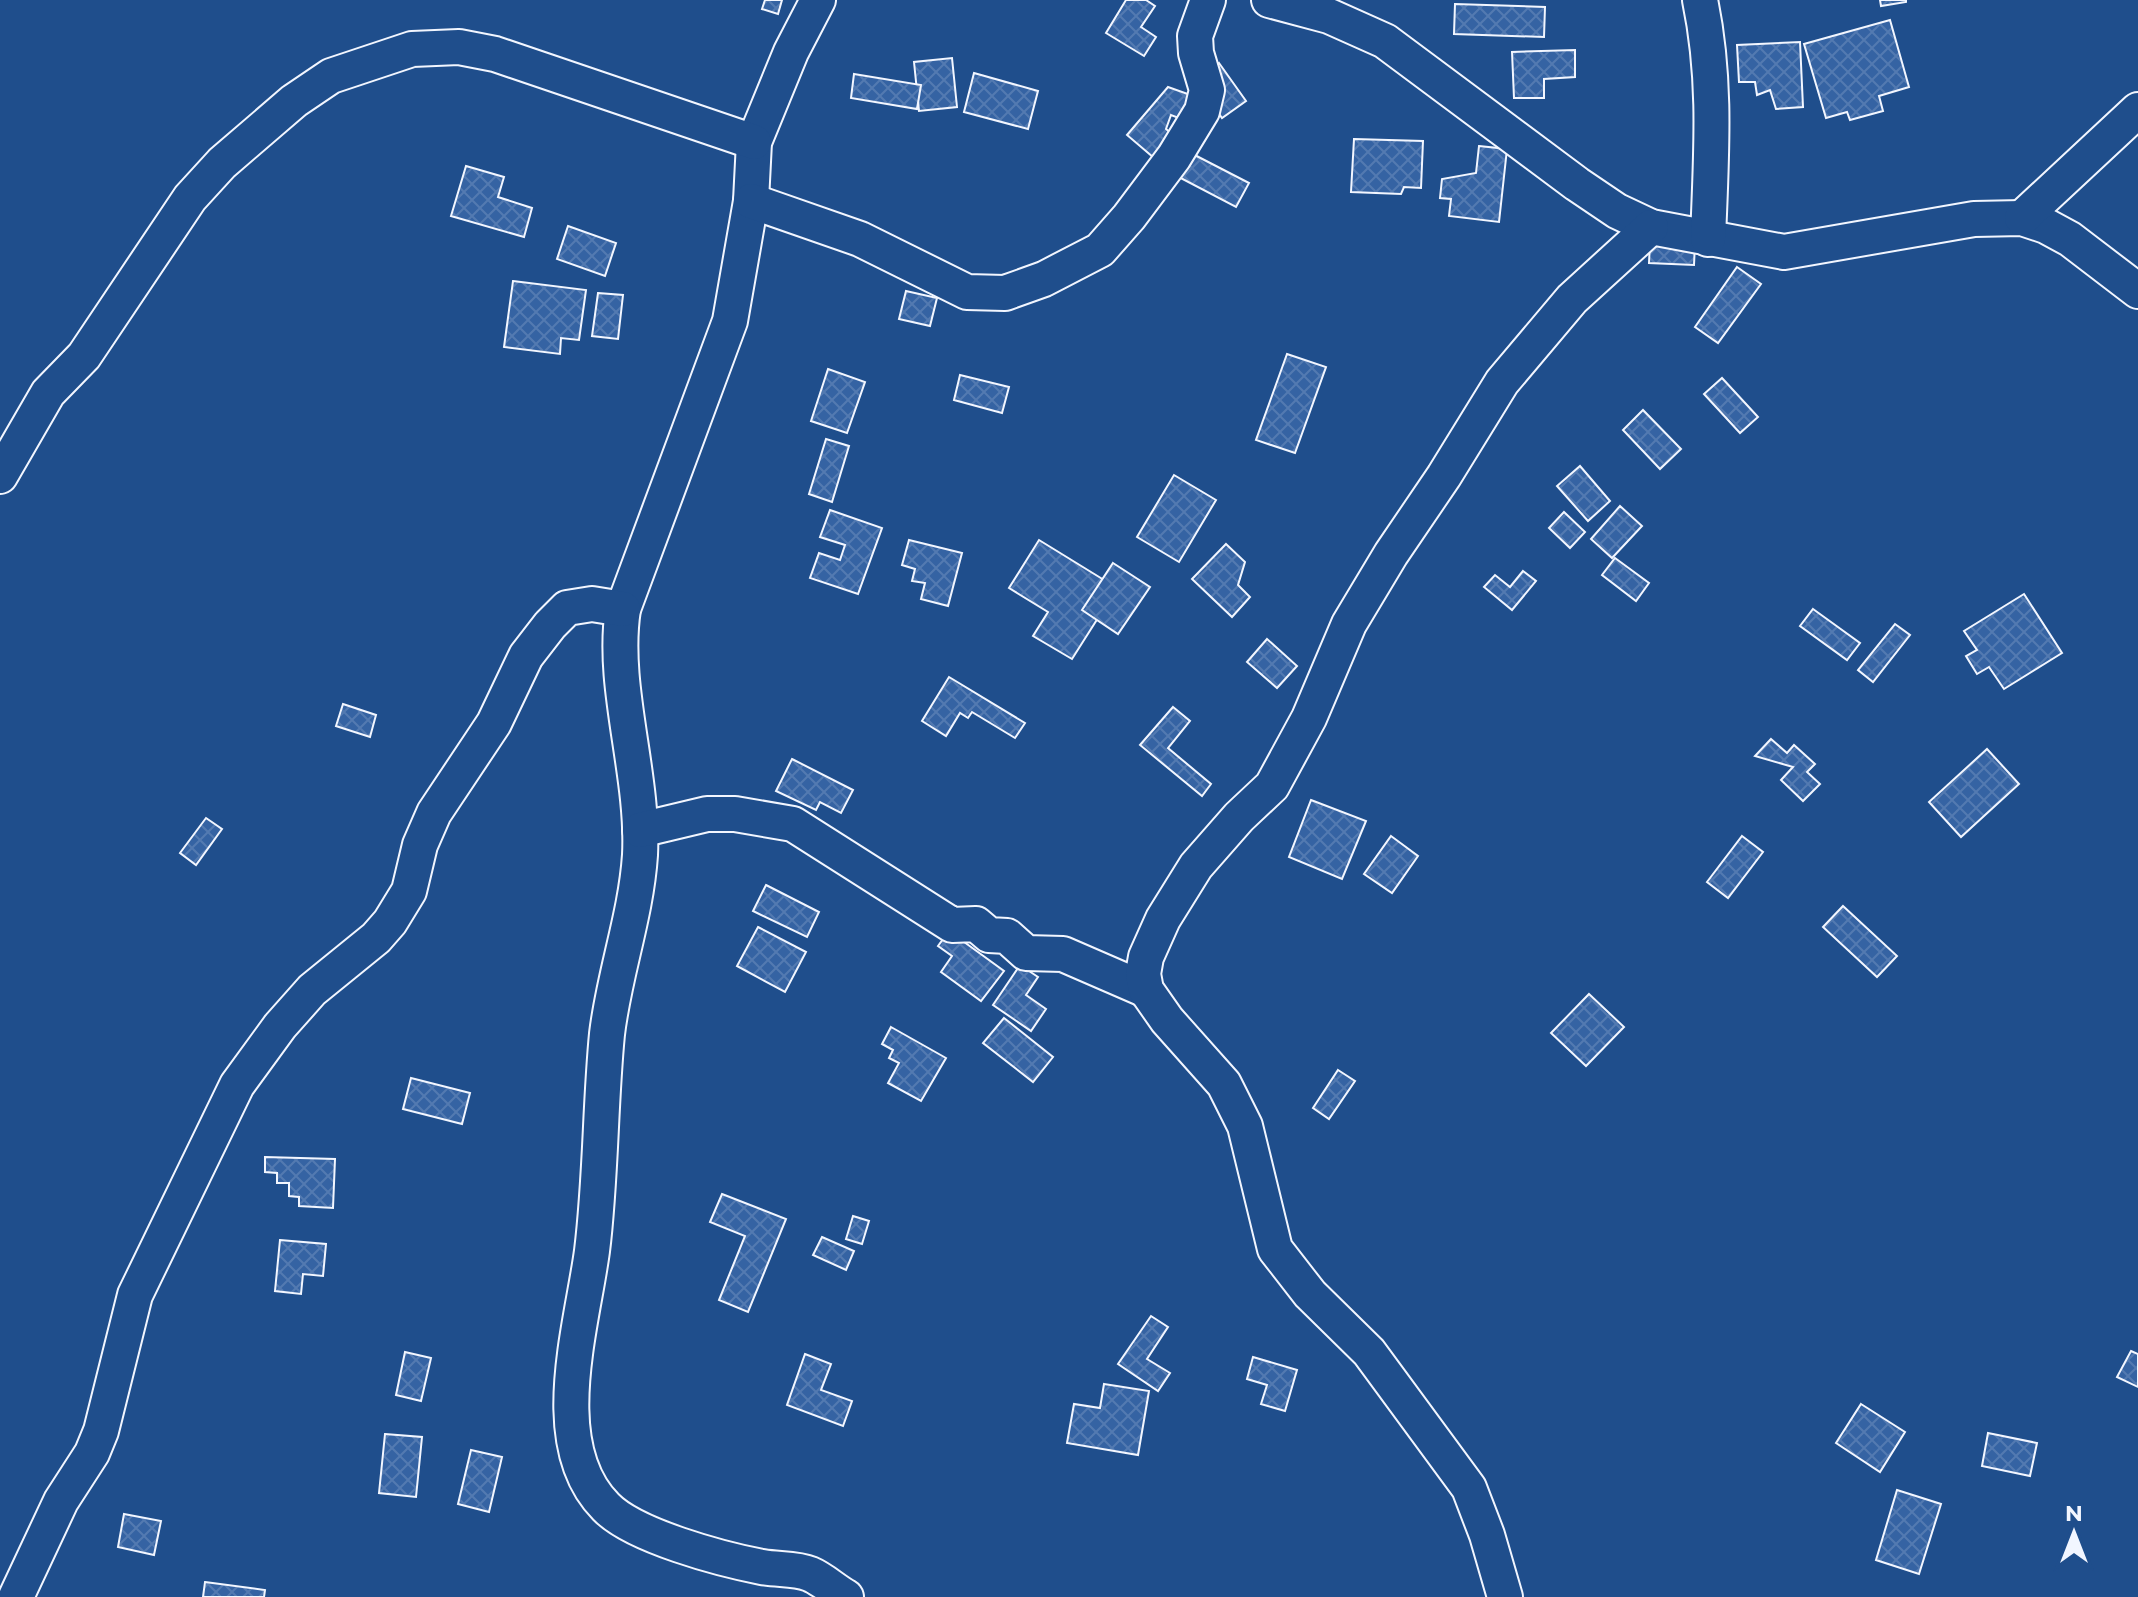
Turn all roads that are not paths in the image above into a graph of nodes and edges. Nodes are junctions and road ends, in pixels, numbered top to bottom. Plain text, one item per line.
1 (818, 0) edge
2 (1208, 0) edge
3 (1269, 0) edge
4 (1700, 0) edge
5 (2138, 110) edge
6 (754, 142) junction
7 (751, 201) junction
8 (2022, 218) junction
9 (1651, 227) junction
10 (1708, 239) junction
11 (2138, 291) edge
12 (0, 476) edge
13 (623, 609) junction
14 (640, 830) junction
15 (1146, 990) junction
16 (16, 1597) edge
17 (846, 1597) edge
18 (1505, 1597) edge

1 - 6 street
2 - 7 street
3 - 9 street
4 - 10 street
5 - 8 street
6 - 7 street
6 - 12 street
7 - 13 street
8 - 10 street
8 - 11 street
9 - 10 street
9 - 15 street
13 - 14 street
13 - 16 street
14 - 15 street
14 - 17 street
15 - 18 street

